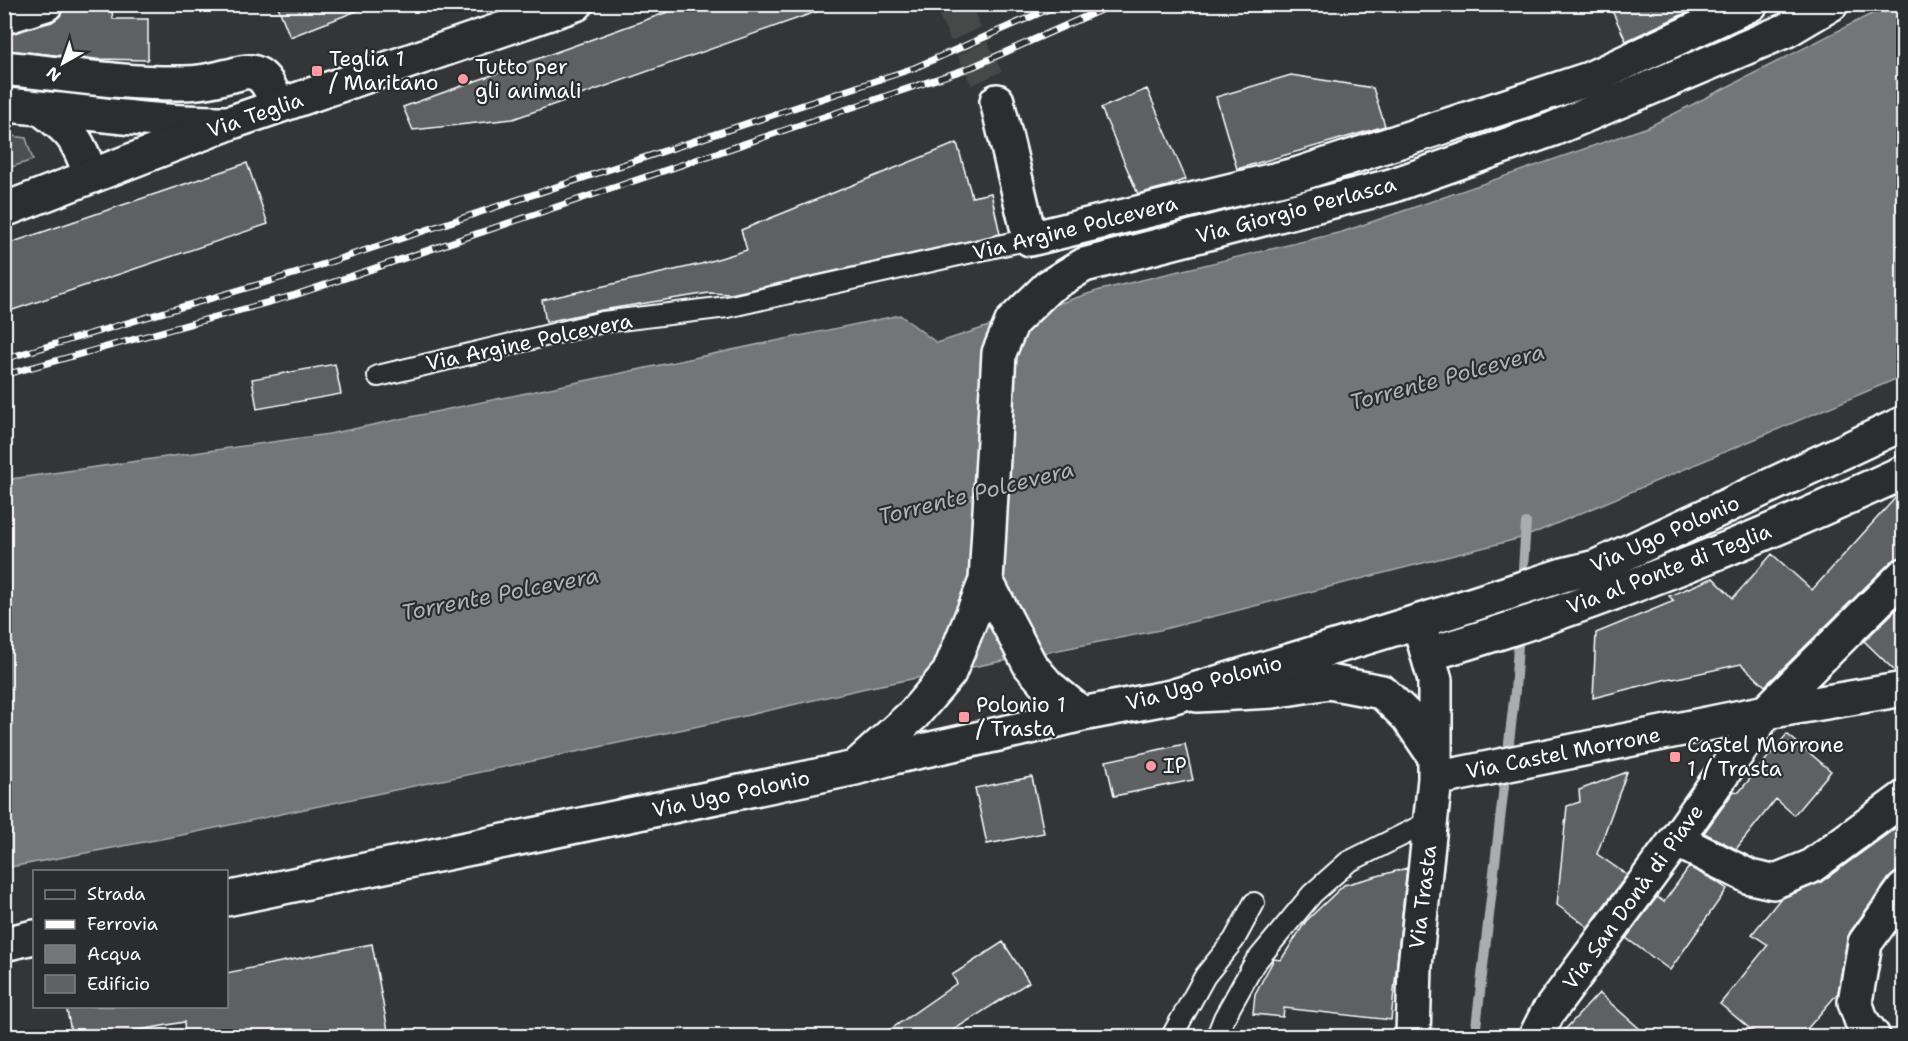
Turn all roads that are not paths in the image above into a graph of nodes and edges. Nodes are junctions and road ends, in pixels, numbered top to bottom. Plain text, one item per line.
1 (46, 4) edge
2 (576, 4) edge
3 (1751, 4) edge
4 (1831, 4) edge
5 (4, 17) edge
6 (4, 68) edge
7 (997, 101) tunnel mouth
8 (4, 105) edge
9 (278, 106) junction
10 (40, 108) junction
11 (229, 123) junction
12 (91, 176) junction
13 (4, 210) edge
14 (1030, 239) junction
15 (378, 376) dead end
16 (1904, 423) edge
17 (1904, 472) edge
18 (1904, 575) edge
19 (986, 581) junction
20 (1432, 617) junction
21 (1444, 649) junction
22 (1904, 689) edge
23 (1171, 697) junction
24 (1071, 705) junction
25 (1766, 712) junction
26 (855, 768) junction
27 (1442, 770) junction
28 (1904, 798) edge
29 (1431, 820) junction
30 (1676, 840) junction
31 (1904, 889) edge
32 (228, 899) edge
33 (1254, 903) dead end
34 (1865, 1023) edge
35 (1172, 1036) edge
36 (1217, 1036) edge
37 (1413, 1036) edge
38 (1536, 1036) edge

1 - 5 street
2 - 9 street, Via Teglia
3 - 14 street, Via Argine Polcevera
4 - 19 street, Via Giorgio Perlasca
6 - 9 street
7 - 14 street
8 - 10 street
9 - 11 street, Via Teglia
10 - 11 street
10 - 12 street
11 - 12 street, Via Teglia
12 - 13 street, Via Teglia
14 - 15 lane, Via Argine Polcevera
16 - 20 street, Via Ugo Polonio
17 - 21 street, Via al Ponte di Teglia
18 - 25 street, Via San Donà di Piave
19 - 24 street
19 - 26 street, Via Giorgio Perlasca
20 - 21 street, Via Trasta
20 - 23 street, Via Ugo Polonio
21 - 27 street, Via Trasta
22 - 25 street, Via Castel Morrone
23 - 24 street, Via Ugo Polonio
23 - 27 street
24 - 26 street, Via Ugo Polonio
25 - 27 street, Via Castel Morrone
25 - 30 street, Via San Donà di Piave
26 - 32 street, Via Ugo Polonio
27 - 29 street, Via Trasta
28 - 30 street
29 - 36 lane
29 - 37 street, Via Trasta
30 - 38 street, Via San Donà di Piave
31 - 34 street
33 - 35 lane

